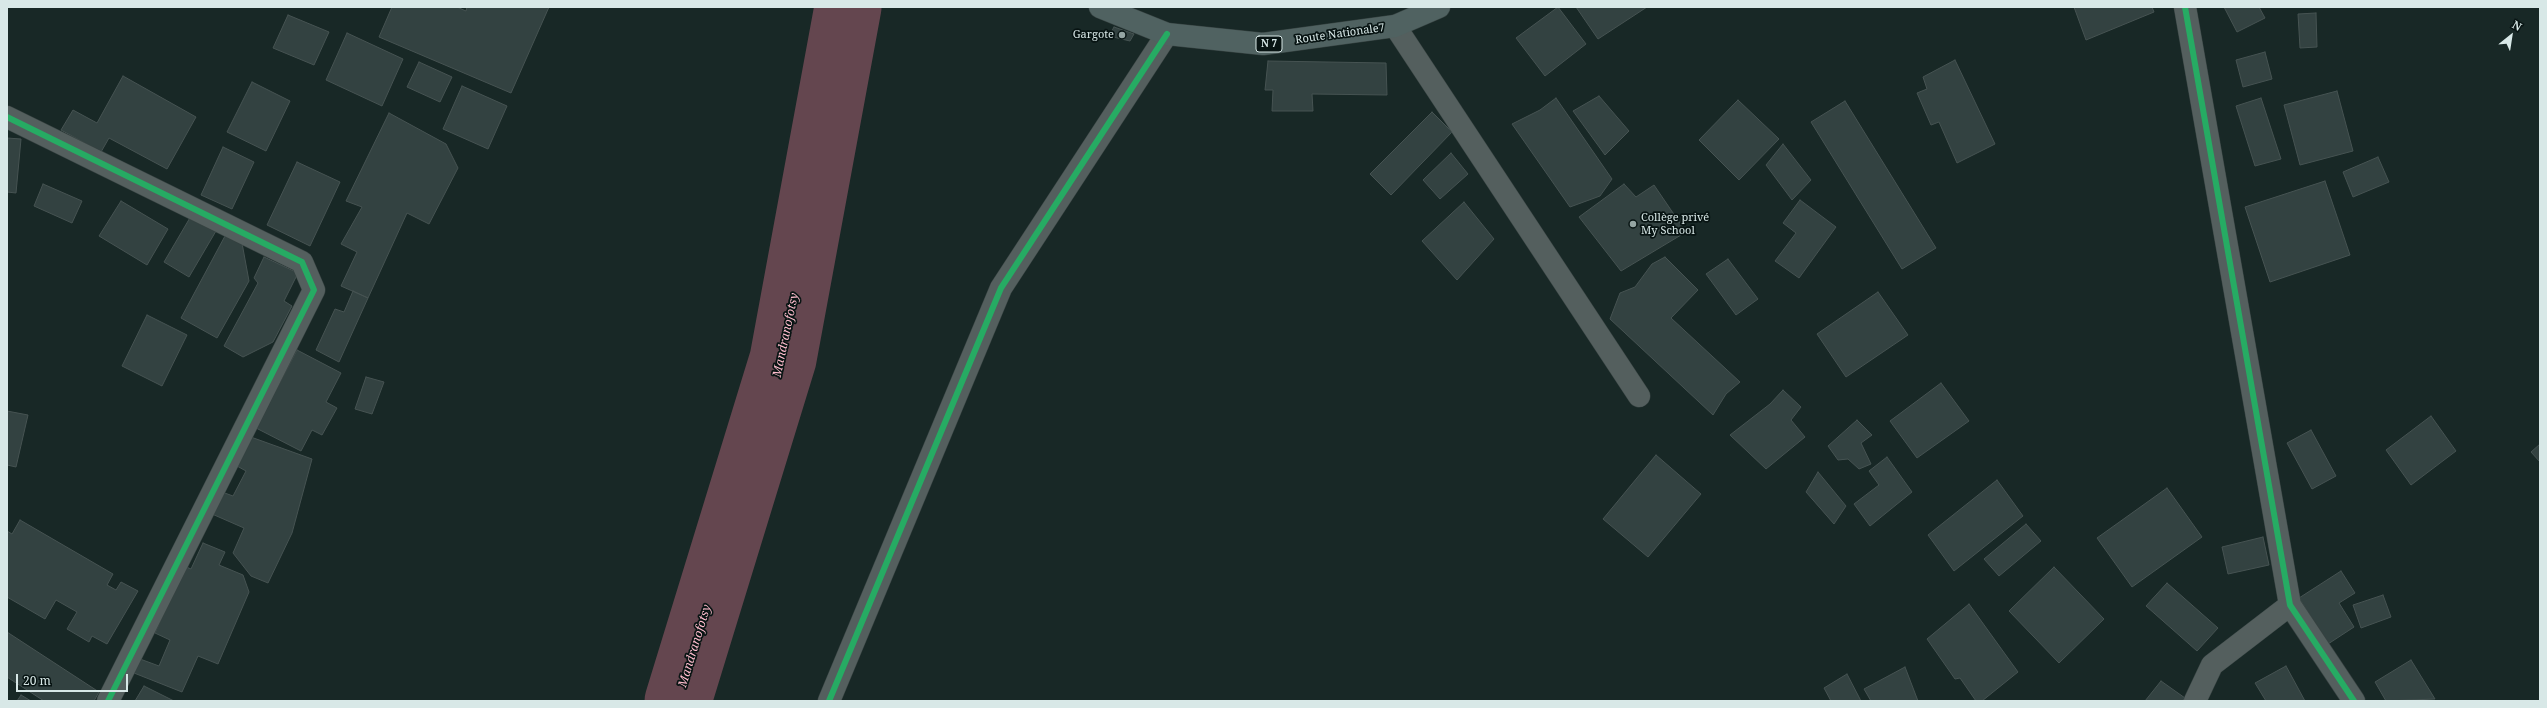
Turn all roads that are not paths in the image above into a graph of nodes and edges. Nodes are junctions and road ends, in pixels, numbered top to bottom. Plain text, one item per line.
1 (1100, 7) edge
2 (1439, 7) edge
3 (2185, 7) edge
4 (1395, 26) junction
5 (1167, 34) junction
6 (7, 117) edge
7 (1639, 396) dead end
8 (2290, 605) junction
9 (108, 701) edge
10 (829, 701) edge
11 (2195, 701) edge
12 (2354, 701) edge

1 - 5 main road, Route Nationale7 / N 7
2 - 4 main road, Route Nationale7 / N 7
3 - 8 street
4 - 5 main road, Route Nationale7 / N 7
4 - 7 street
5 - 10 street
6 - 9 street
8 - 11 street
8 - 12 street

